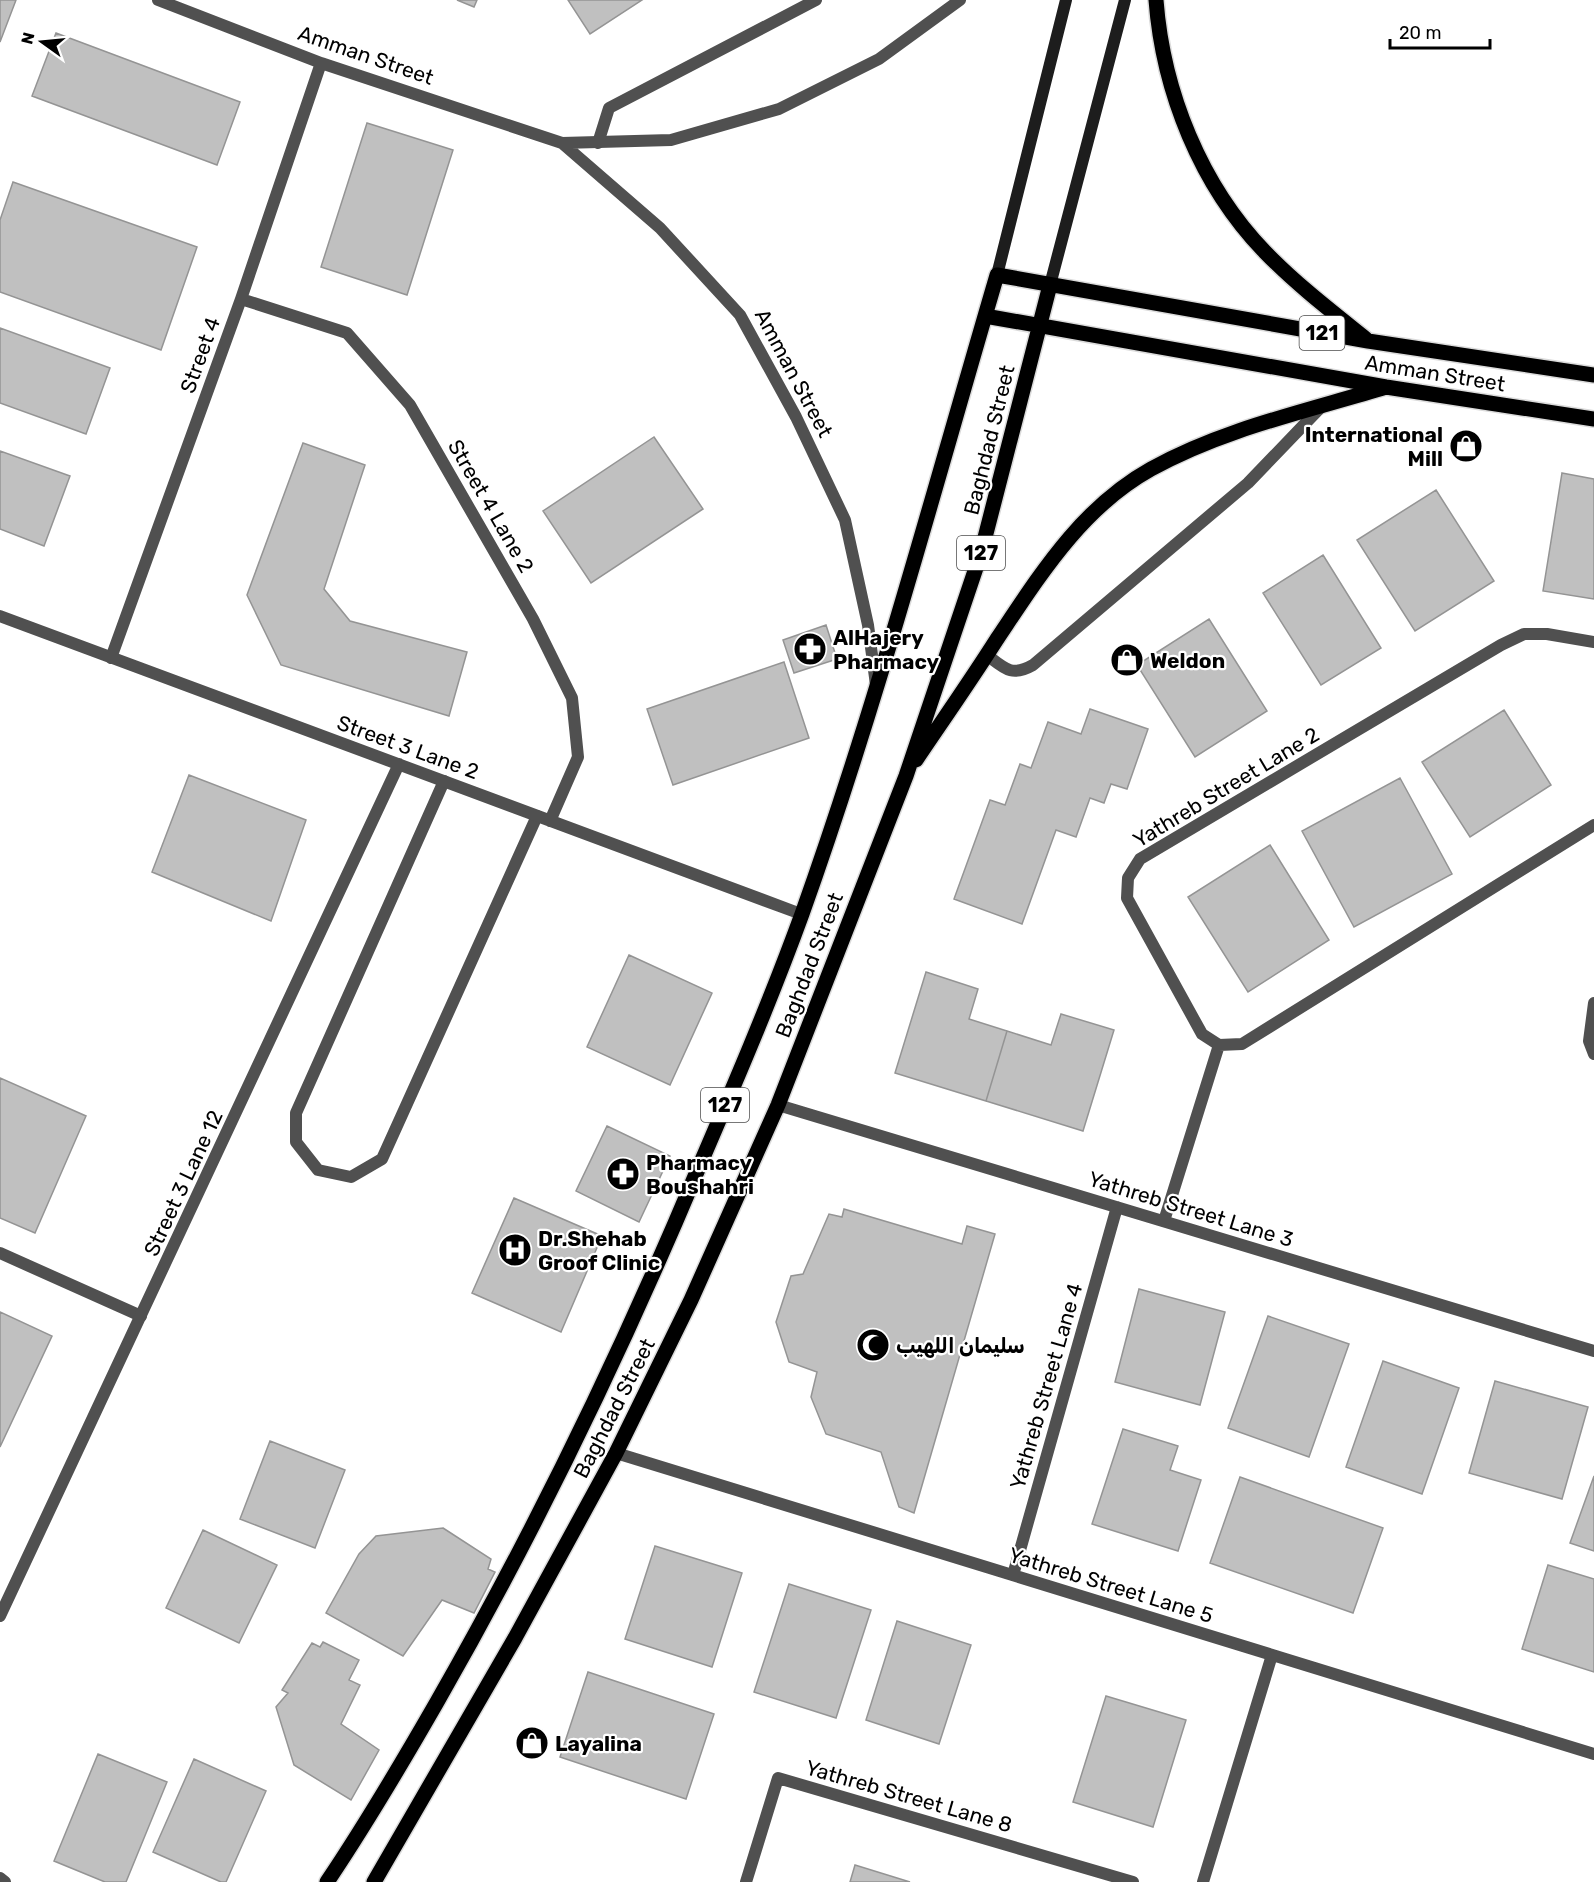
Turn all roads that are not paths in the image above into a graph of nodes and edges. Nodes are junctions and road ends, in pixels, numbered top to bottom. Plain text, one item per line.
1 (158, 0) edge
2 (816, 0) edge
3 (960, 0) edge
4 (1066, 0) edge
5 (1125, 0) edge
6 (1156, 0) edge
7 (321, 63) junction
8 (562, 143) junction
9 (598, 143) junction
10 (997, 275) junction
11 (1050, 285) junction
12 (241, 299) junction
13 (985, 316) junction
14 (1040, 326) junction
15 (1368, 341) junction
16 (1594, 375) edge
17 (1386, 387) junction
18 (1321, 407) junction
19 (1594, 420) edge
20 (0, 616) edge
21 (1594, 642) edge
22 (987, 655) junction
23 (111, 658) junction
24 (877, 688) junction
25 (399, 764) junction
26 (906, 776) junction
27 (444, 781) junction
28 (537, 816) junction
29 (550, 820) junction
30 (1594, 825) edge
31 (801, 914) junction
32 (1594, 1003) edge
33 (1219, 1045) junction
34 (1594, 1054) edge
35 (777, 1105) junction
36 (1117, 1207) junction
37 (1164, 1221) junction
38 (0, 1253) edge
39 (141, 1316) junction
40 (1594, 1351) edge
41 (616, 1453) junction
42 (1013, 1575) junction
43 (0, 1616) edge
44 (1272, 1655) junction
45 (1594, 1754) edge
46 (0, 1878) edge
47 (5, 1882) edge
48 (327, 1882) edge
49 (374, 1882) edge
50 (746, 1882) edge
51 (1133, 1882) edge
52 (1203, 1882) edge

1 - 7 street, Amman Street
2 - 9 street
3 - 9 street, Amman Street
4 - 10 main road, Baghdad Street / 127
5 - 11 main road, Baghdad Street / 127
6 - 15 main road
7 - 8 street, Amman Street
7 - 12 street, Street 4
8 - 9 street, Amman Street
8 - 24 street, Amman Street
10 - 11 main road, Amman Street / 121
10 - 13 main road, Baghdad Street / 127
11 - 14 main road, Baghdad Street / 127
11 - 15 main road, Amman Street / 121
12 - 23 street, Street 4
12 - 29 street, Street 4 Lane 2
13 - 14 main road, Amman Street / 121
13 - 24 main road, Baghdad Street / 127
14 - 17 main road, Amman Street / 121
14 - 26 main road, Baghdad Street / 127
15 - 16 main road, Amman Street / 121
17 - 18 main road
17 - 19 main road, Amman Street / 121
18 - 22 main road
18 - 22 street
20 - 23 street, Street 3 Lane 2
21 - 33 street, Yathreb Street Lane 2
22 - 26 main road
23 - 25 street, Street 3 Lane 2
24 - 31 main road, Baghdad Street / 127
25 - 27 street, Street 3 Lane 2
25 - 39 street, Street 3 Lane 12
26 - 35 main road, Baghdad Street / 127
27 - 28 street, Street 3 Lane 2
27 - 28 street
28 - 29 street, Street 3 Lane 2
29 - 31 street, Street 3 Lane 2
30 - 33 street
31 - 48 main road, Baghdad Street / 127
32 - 34 street
33 - 37 street
35 - 36 street, Yathreb Street Lane 3
35 - 41 main road, Baghdad Street / 127
36 - 37 street, Yathreb Street Lane 3
36 - 42 street, Yathreb Street Lane 4
37 - 40 street, Yathreb Street Lane 3
38 - 39 street
39 - 43 street, Street 3 Lane 12
41 - 42 street, Yathreb Street Lane 5
41 - 49 main road, Baghdad Street / 127
42 - 44 street, Yathreb Street Lane 5
44 - 45 street, Yathreb Street Lane 5
44 - 52 street
46 - 47 street
50 - 51 street, Yathreb Street Lane 8

